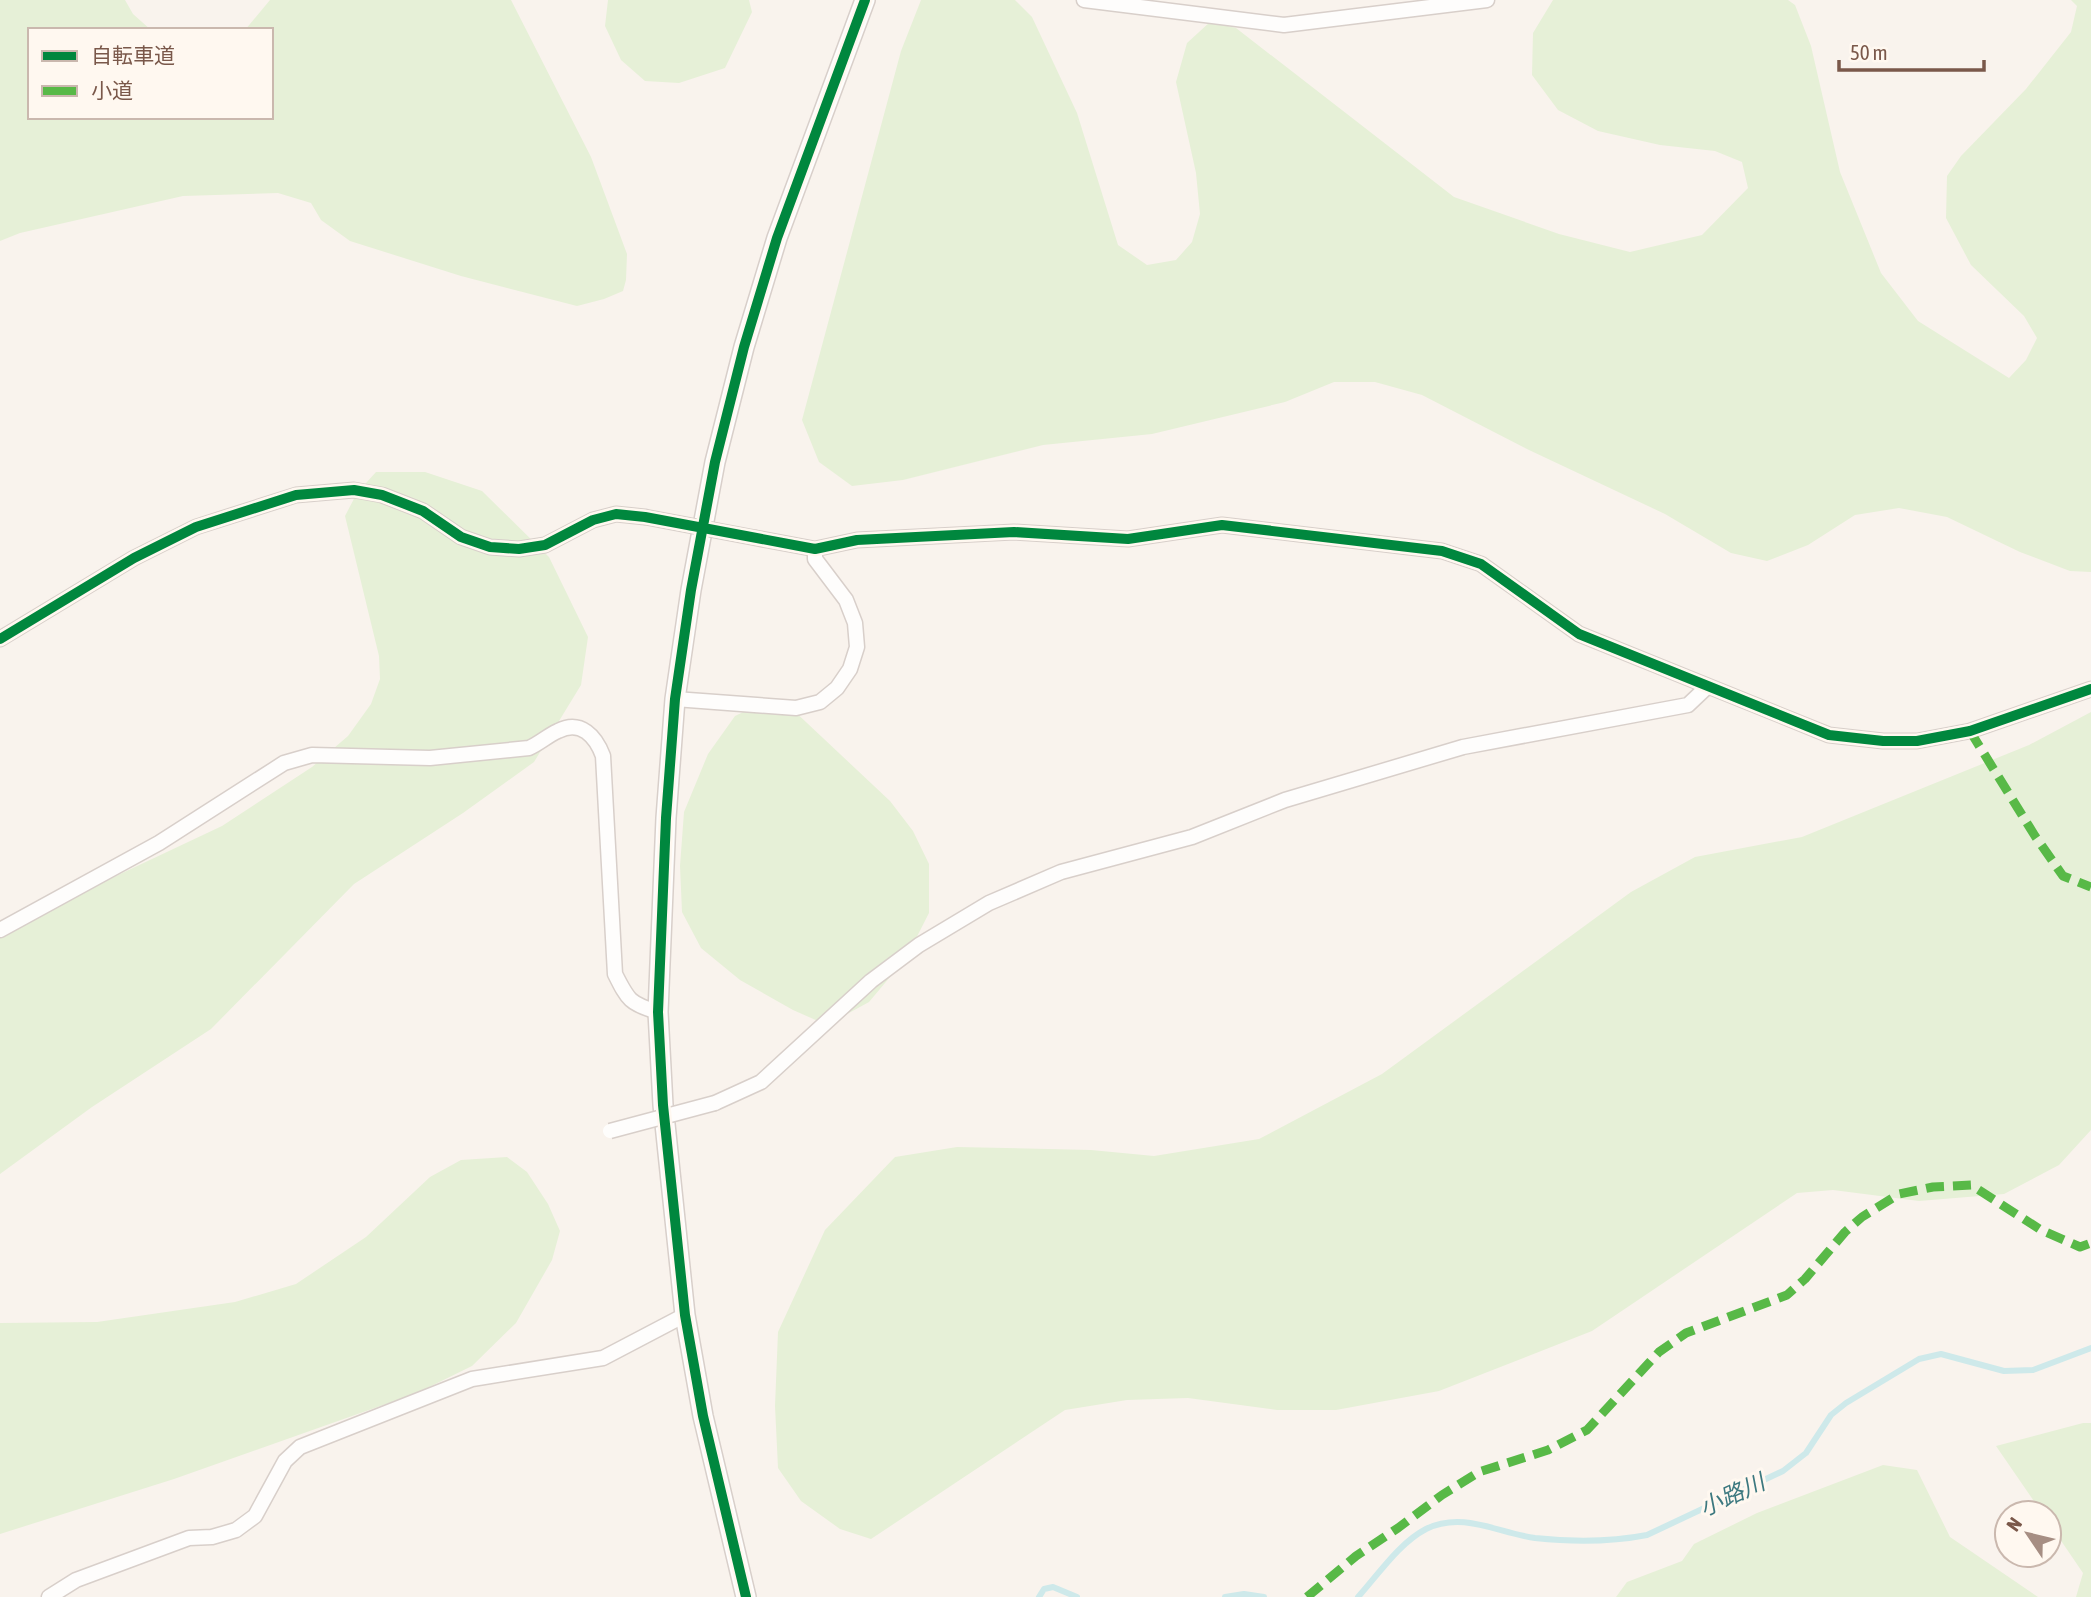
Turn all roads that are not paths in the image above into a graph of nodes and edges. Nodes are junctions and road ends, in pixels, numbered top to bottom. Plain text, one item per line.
1 (865, 0) edge
2 (1084, 0) edge
3 (1487, 0) edge
4 (815, 549) junction
5 (0, 639) edge
6 (1707, 687) junction
7 (2091, 689) edge
8 (675, 699) junction
9 (0, 930) edge
10 (658, 1012) junction
11 (610, 1131) dead end
12 (685, 1315) junction
13 (49, 1597) edge
14 (746, 1597) edge

1 - 8 street
2 - 3 street
4 - 5 street, bridge
4 - 6 street
4 - 8 street
6 - 7 street
6 - 11 street, bridge
8 - 10 street
9 - 10 street
10 - 12 street
12 - 13 street
12 - 14 street

